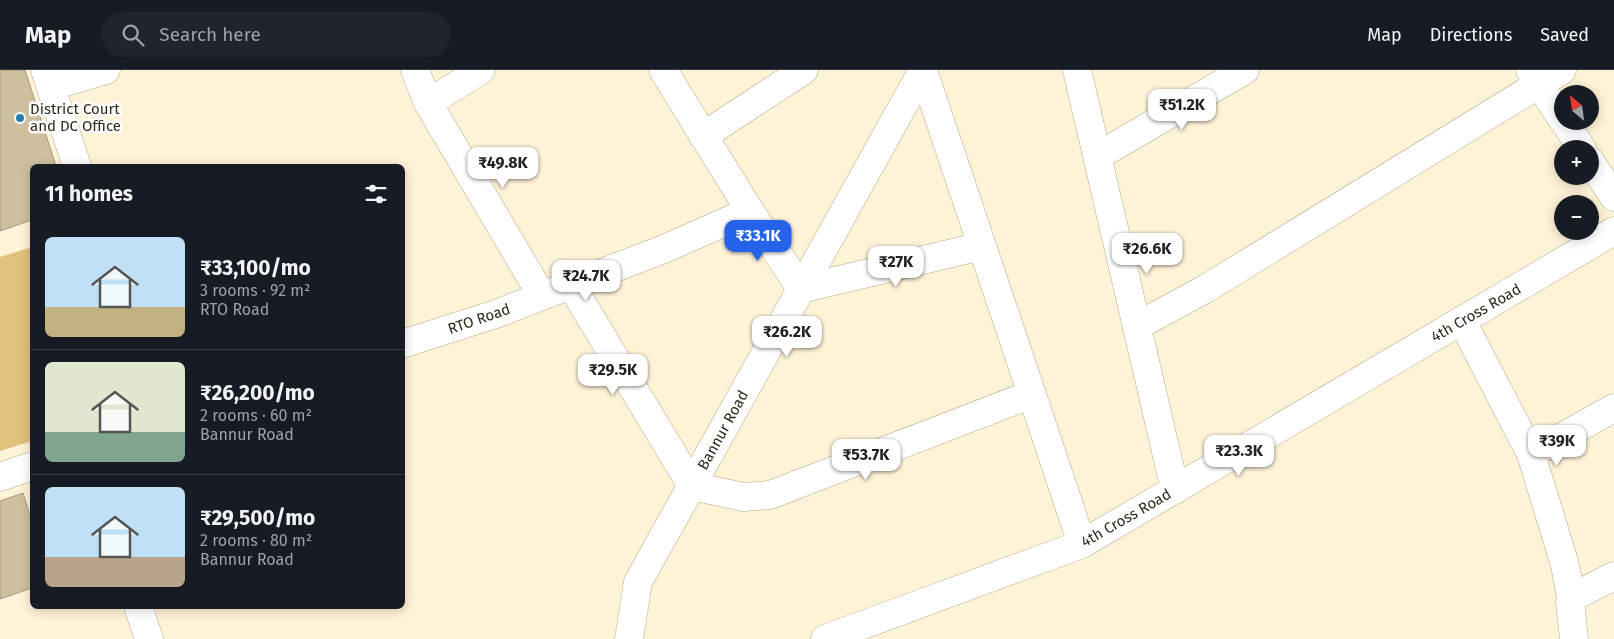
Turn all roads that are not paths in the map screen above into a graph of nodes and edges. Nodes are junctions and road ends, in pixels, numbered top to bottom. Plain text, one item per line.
1 (106, 70) edge
2 (415, 70) edge
3 (481, 70) edge
4 (663, 70) edge
5 (804, 70) edge
6 (923, 70) edge
7 (1077, 70) edge
8 (1245, 70) edge
9 (1562, 70) edge
10 (1535, 77) edge
11 (48, 78) edge
12 (428, 103) junction
13 (1554, 106) edge
14 (703, 136) junction
15 (1098, 156) junction
16 (76, 164) edge
17 (1599, 174) edge
18 (1614, 197) edge
19 (750, 211) junction
20 (1614, 232) edge
21 (982, 246) junction
22 (571, 285) junction
23 (801, 289) junction
24 (542, 296) junction
25 (1462, 321) junction
26 (1138, 326) junction
27 (405, 343) edge
28 (1032, 394) junction
29 (1614, 408) edge
30 (1531, 454) junction
31 (30, 467) edge
32 (0, 477) edge
33 (692, 486) junction
34 (1175, 490) junction
35 (1082, 544) junction
36 (1614, 576) edge
37 (1571, 598) junction
38 (139, 609) edge
39 (149, 639) edge
40 (629, 639) edge
41 (825, 639) edge
42 (1574, 639) edge

1 - 11 street
2 - 12 street
3 - 12 street
4 - 14 street
5 - 14 street
6 - 21 street
6 - 23 street, Bannur Road
7 - 15 street
8 - 15 street
9 - 10 street
10 - 13 street
10 - 26 street
11 - 16 street
12 - 24 street
14 - 19 street
15 - 26 street
17 - 18 street
19 - 22 street, RTO Road
19 - 23 street
20 - 25 street, 4th Cross Road
21 - 23 street
21 - 28 street
22 - 24 street, RTO Road
22 - 33 street
23 - 33 street, Bannur Road
24 - 27 street, RTO Road
25 - 30 street
25 - 34 street, 4th Cross Road
26 - 34 street
28 - 33 street
28 - 35 street
29 - 30 street
30 - 37 street
31 - 32 street
33 - 40 street, Bannur Road
34 - 35 street, 4th Cross Road
35 - 41 street, 4th Cross Road
36 - 37 street
37 - 42 street
38 - 39 street

